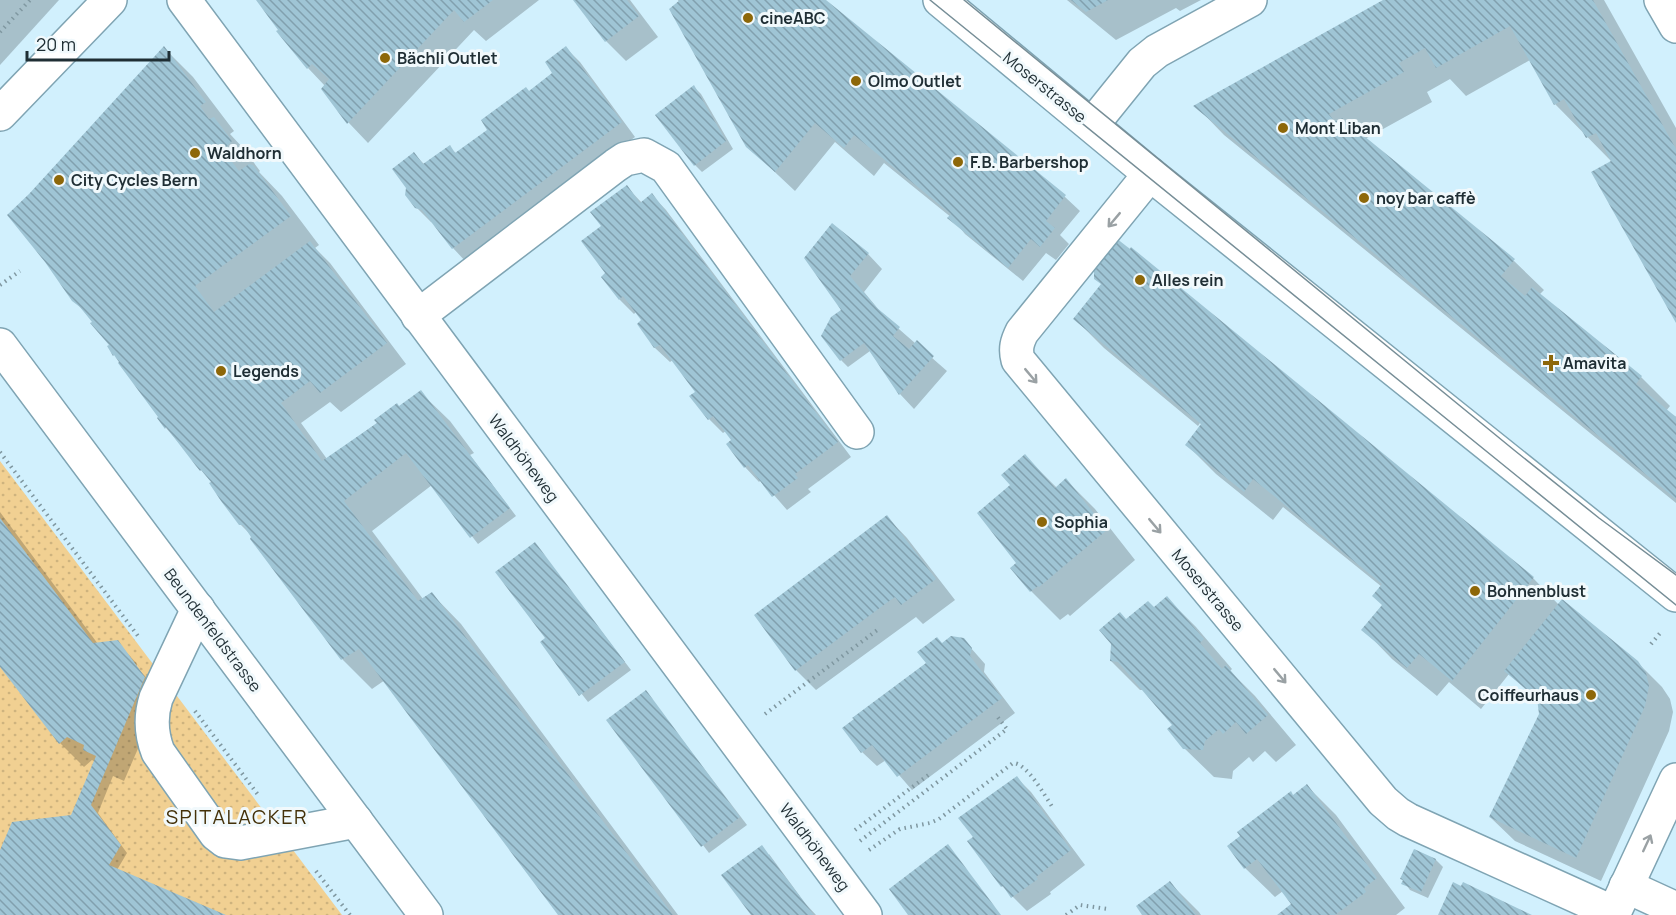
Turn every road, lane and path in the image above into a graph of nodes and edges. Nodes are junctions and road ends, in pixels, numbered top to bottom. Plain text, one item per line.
1 (30, 0) edge
2 (110, 0) edge
3 (184, 0) edge
4 (940, 0) edge
5 (1250, 0) edge
6 (1661, 0) edge
7 (1676, 26) edge
8 (0, 32) edge
9 (0, 114) edge
10 (1092, 125) junction
11 (1150, 174) junction
12 (20, 271) dead end
13 (0, 285) edge
14 (418, 316) junction
15 (0, 345) edge
16 (857, 432) dead end
17 (1676, 595) edge
18 (198, 609) junction
19 (880, 628) dead end
20 (996, 715) dead end
21 (763, 716) dead end
22 (931, 773) dead end
23 (1676, 780) edge
24 (1053, 808) dead end
25 (356, 820) junction
26 (853, 832) dead end
27 (859, 842) dead end
28 (866, 853) dead end
29 (1618, 905) edge
30 (1108, 909) dead end
31 (1676, 909) edge
32 (426, 915) edge
33 (866, 915) edge
34 (1066, 915) edge

1 - 8 path
2 - 9 street
3 - 14 street, Waldhöheweg
4 - 10 street, Moserstrasse
5 - 10 street
6 - 7 street
10 - 11 street, Moserstrasse
11 - 17 street, Moserstrasse
11 -> 29 street, Moserstrasse
12 - 13 path
14 - 16 street
14 - 33 street, Waldhöheweg
15 - 18 street, Beundenfeldstrasse
18 - 25 street, Beundenfeldstrasse
18 - 25 street
19 - 21 path
20 - 27 path
22 - 26 path
29 -> 23 street
24 - 28 path
25 - 32 street, Beundenfeldstrasse
29 - 31 street, Moserstrasse
30 - 34 path

